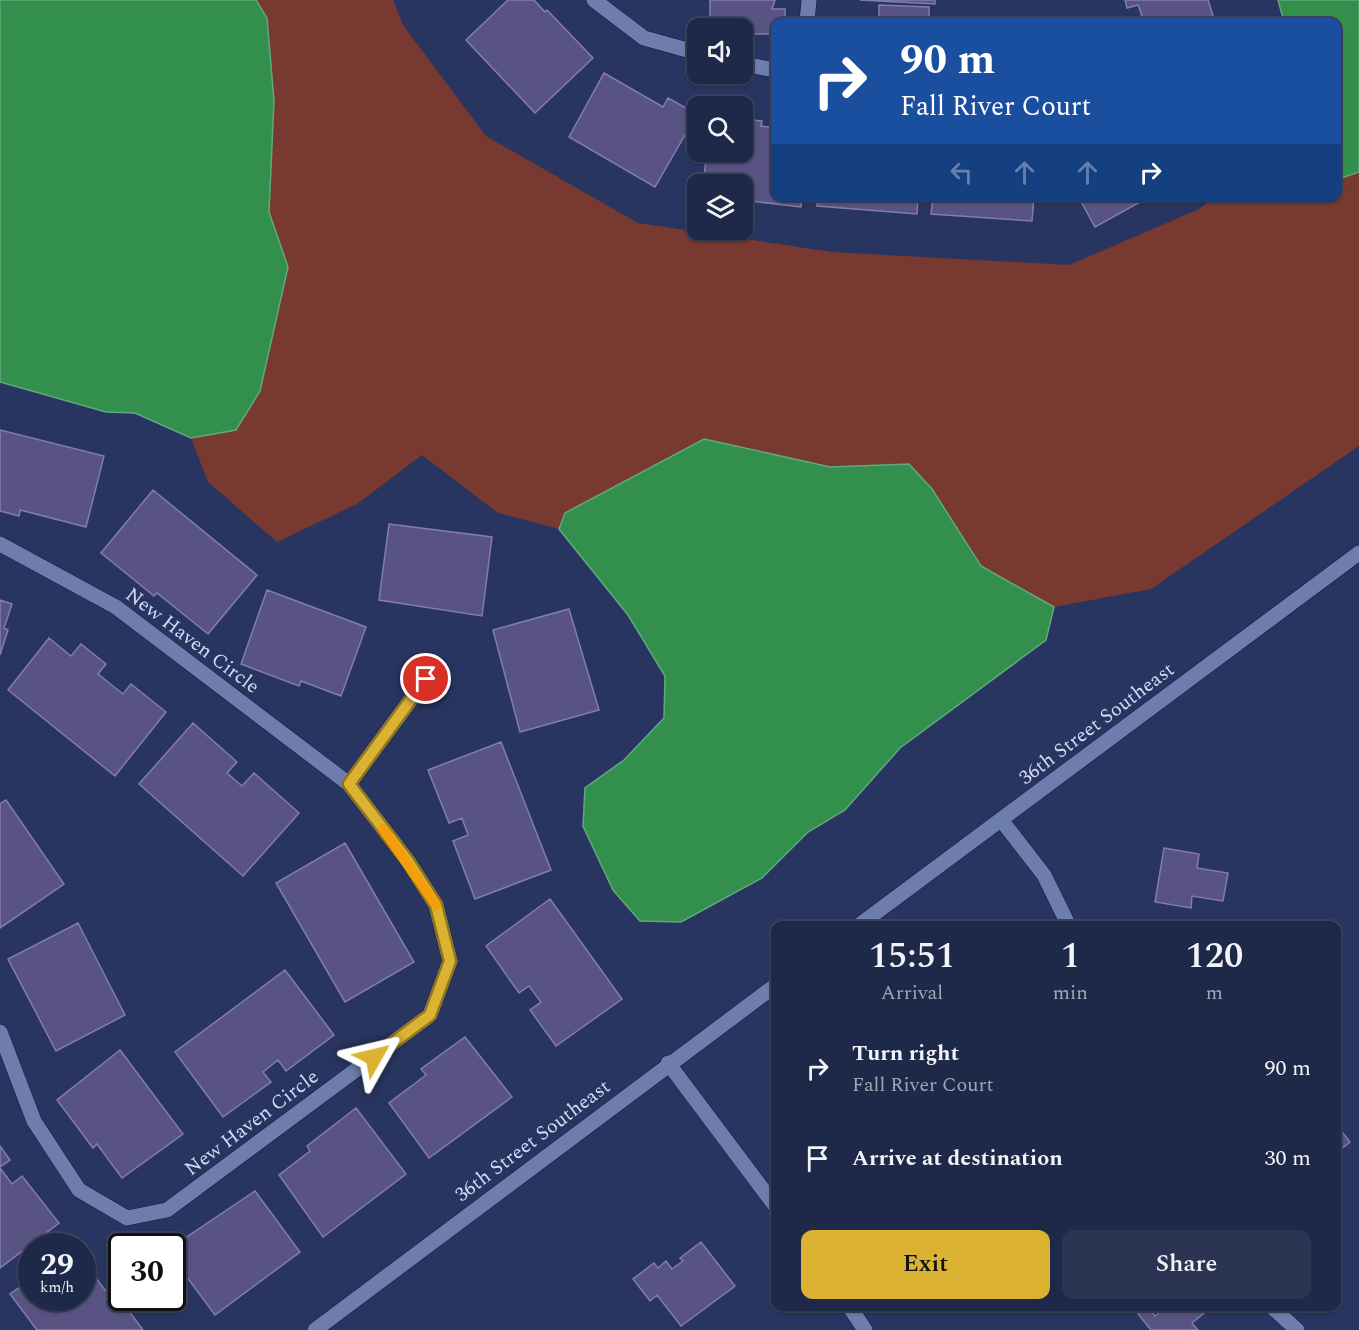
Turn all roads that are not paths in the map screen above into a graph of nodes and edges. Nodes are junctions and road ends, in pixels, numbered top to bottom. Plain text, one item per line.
1 (594, 0) edge
2 (809, 0) edge
3 (807, 18) edge
4 (687, 50) edge
5 (753, 66) edge
6 (771, 69) edge
7 (0, 544) edge
8 (1359, 553) edge
9 (426, 679) dead end
10 (349, 784) junction
11 (1002, 821) junction
12 (865, 921) edge
13 (1067, 921) edge
14 (771, 989) edge
15 (0, 1032) edge
16 (668, 1063) junction
17 (771, 1200) edge
18 (852, 1311) edge
19 (1276, 1311) edge
20 (315, 1330) edge
21 (865, 1330) edge
22 (1297, 1330) edge

1 - 4 street
2 - 3 street
5 - 6 street
7 - 10 street, New Haven Circle
8 - 11 street, 36th Street Southeast
9 - 10 street
10 - 15 street, New Haven Circle
11 - 12 street, 36th Street Southeast
11 - 13 street
14 - 16 street, 36th Street Southeast
16 - 17 street
16 - 20 street, 36th Street Southeast
18 - 21 street
19 - 22 street

